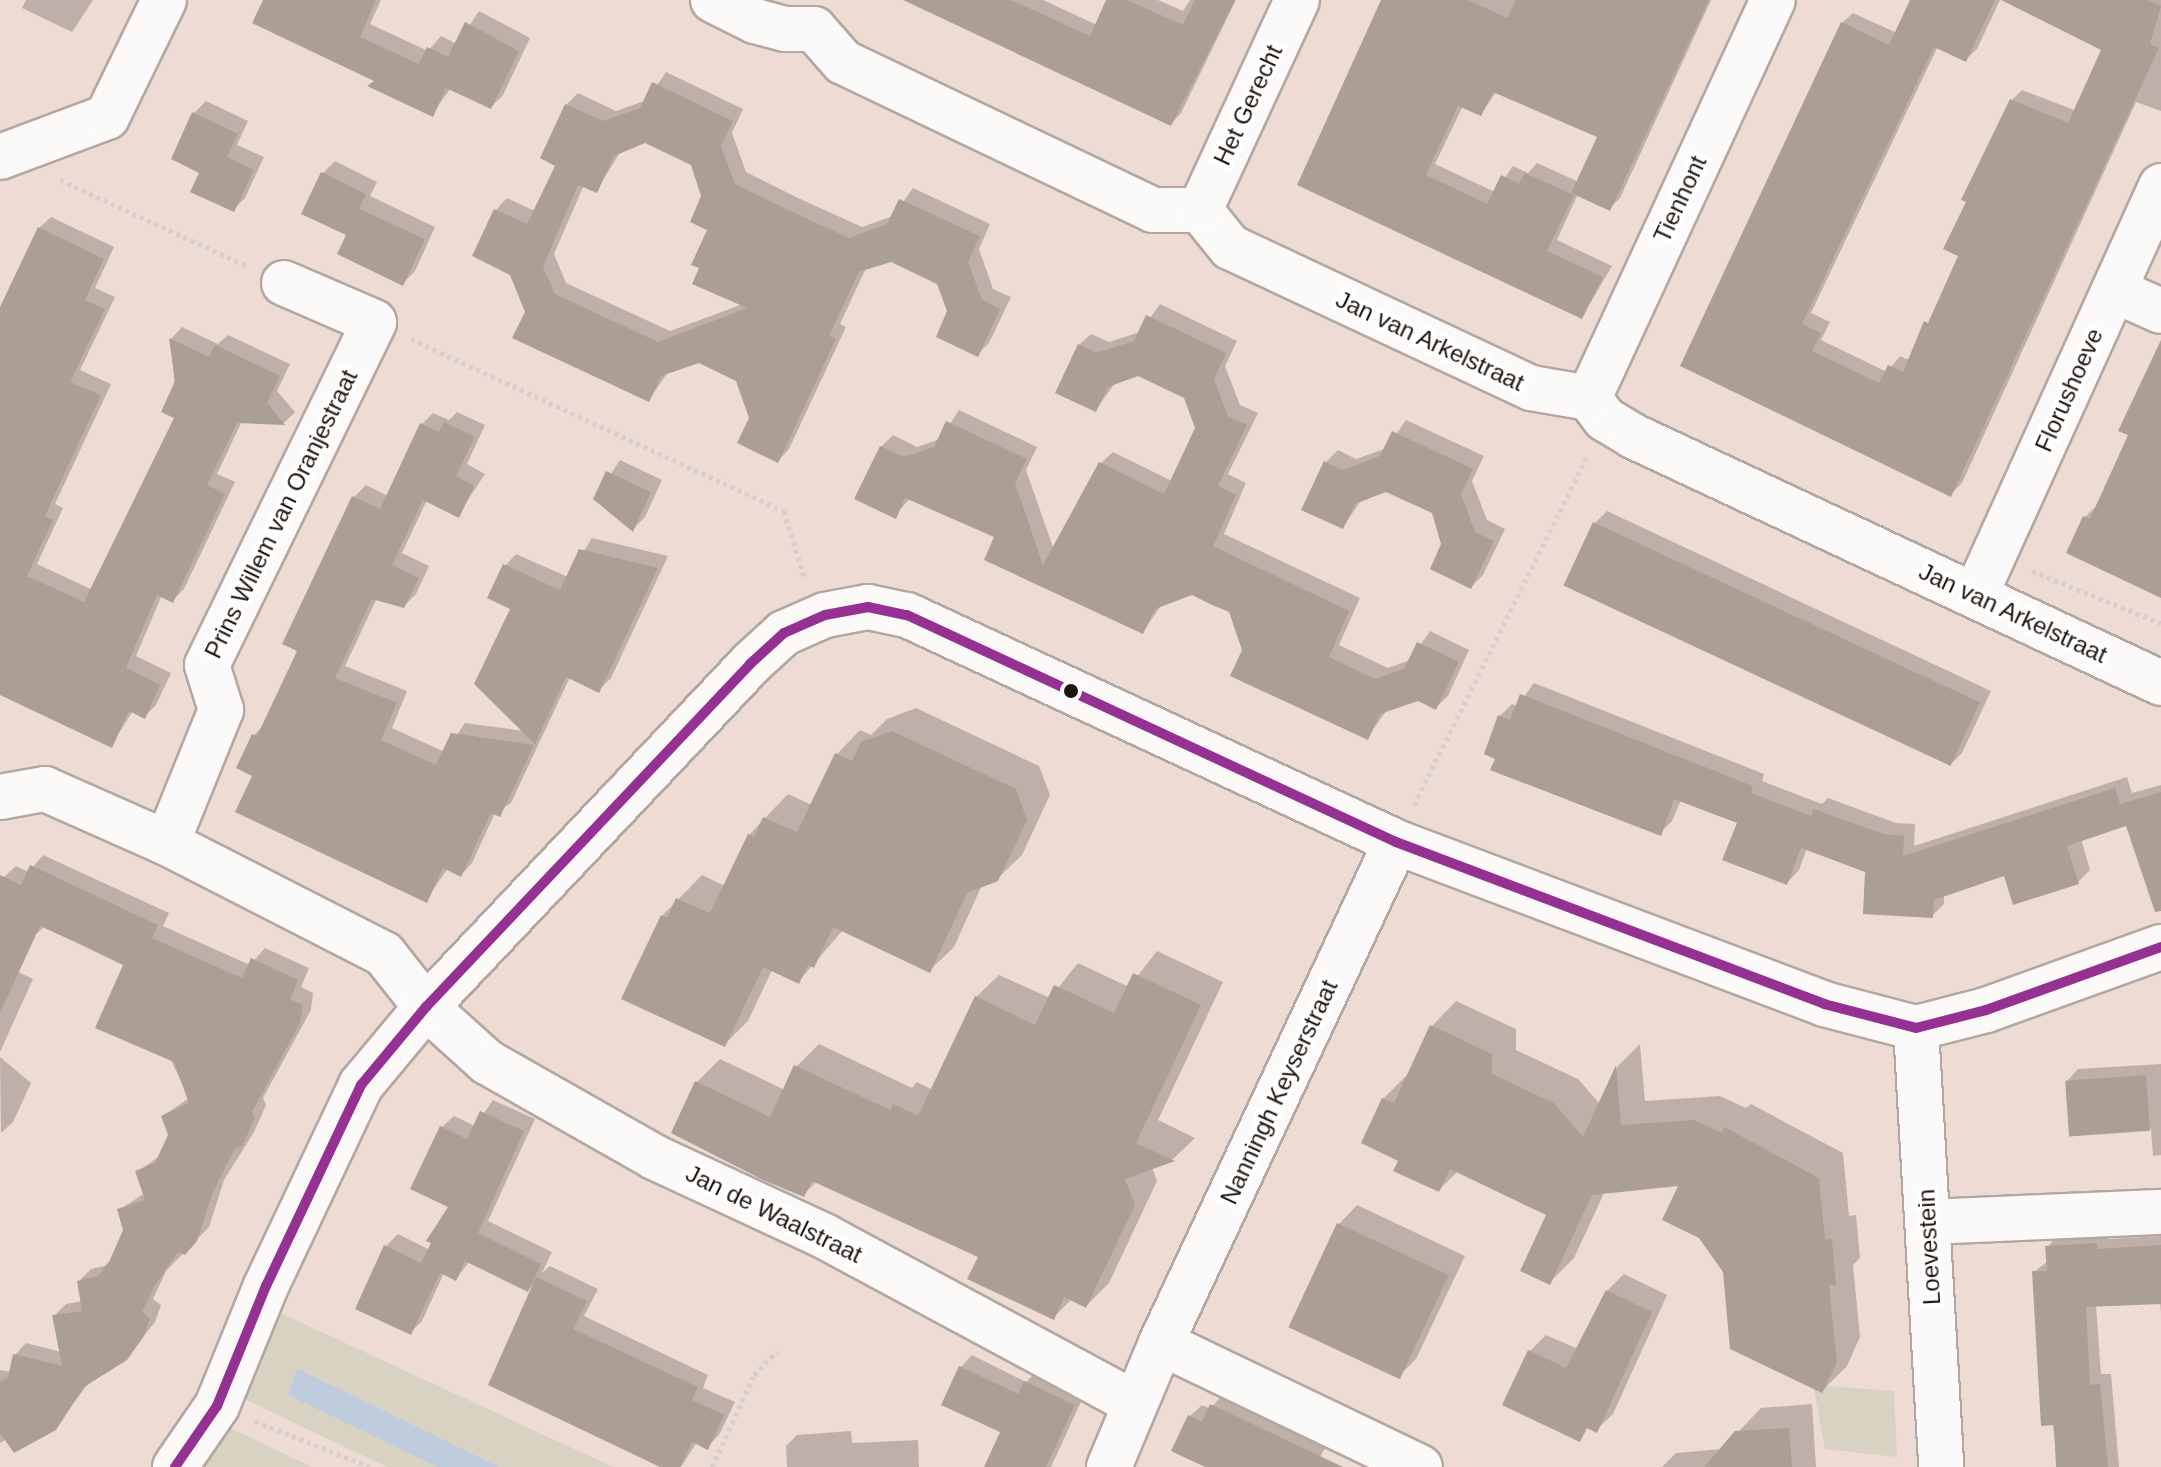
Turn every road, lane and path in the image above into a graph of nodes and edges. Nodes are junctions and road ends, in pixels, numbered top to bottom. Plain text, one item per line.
1 (164, 0) edge
2 (713, 0) edge
3 (1297, 0) edge
4 (1773, 0) edge
5 (821, 15) edge
6 (15, 153) edge
7 (2161, 186) edge
8 (1200, 210) junction
9 (284, 283) joint
10 (2114, 290) junction
11 (2161, 311) edge
12 (374, 322) junction
13 (1597, 409) junction
14 (1994, 556) junction
15 (1976, 594) junction
16 (825, 615) junction
17 (2161, 623) edge
18 (2161, 683) edge
19 (1, 798) edge
20 (1396, 842) junction
21 (167, 843) junction
22 (2161, 947) edge
23 (426, 1007) junction
24 (1916, 1028) junction
25 (2161, 1212) edge
26 (1928, 1222) junction
27 (1161, 1343) junction
28 (777, 1351) dead end
29 (1134, 1403) junction
30 (217, 1406) junction
31 (1363, 1455) edge
32 (175, 1467) edge
33 (370, 1467) edge
34 (712, 1467) edge
35 (1109, 1467) edge
36 (1420, 1467) edge
37 (1941, 1467) edge

1 - 6 street
2 - 5 street
3 - 8 street, Het Gerecht
4 - 13 street, Tienhont
5 - 8 street
6 - 9 path
7 - 10 street, Florushoeve
8 - 13 street, Jan van Arkelstraat
9 - 12 street
10 - 11 street
10 - 14 street, Florushoeve
12 - 16 path
12 - 21 street, Prins Willem van Oranjestraat
13 - 15 street, Jan van Arkelstraat
13 - 20 path
14 - 15 street, Florushoeve
14 - 17 path
15 - 18 street, Jan van Arkelstraat
16 - 20 street
16 - 23 street
19 - 21 street
20 - 24 street
20 - 27 street, Nanningh Keyserstraat
21 - 23 street
22 - 24 street
23 - 29 street, Jan de Waalstraat
23 - 30 street
24 - 26 street, Loevestein
25 - 26 street
26 - 37 street, Loevestein
27 - 29 street, Nanningh Keyserstraat
27 - 31 street
28 - 34 path
29 - 35 street, Nanningh Keyserstraat
30 - 32 street
30 - 33 path
31 - 36 street

